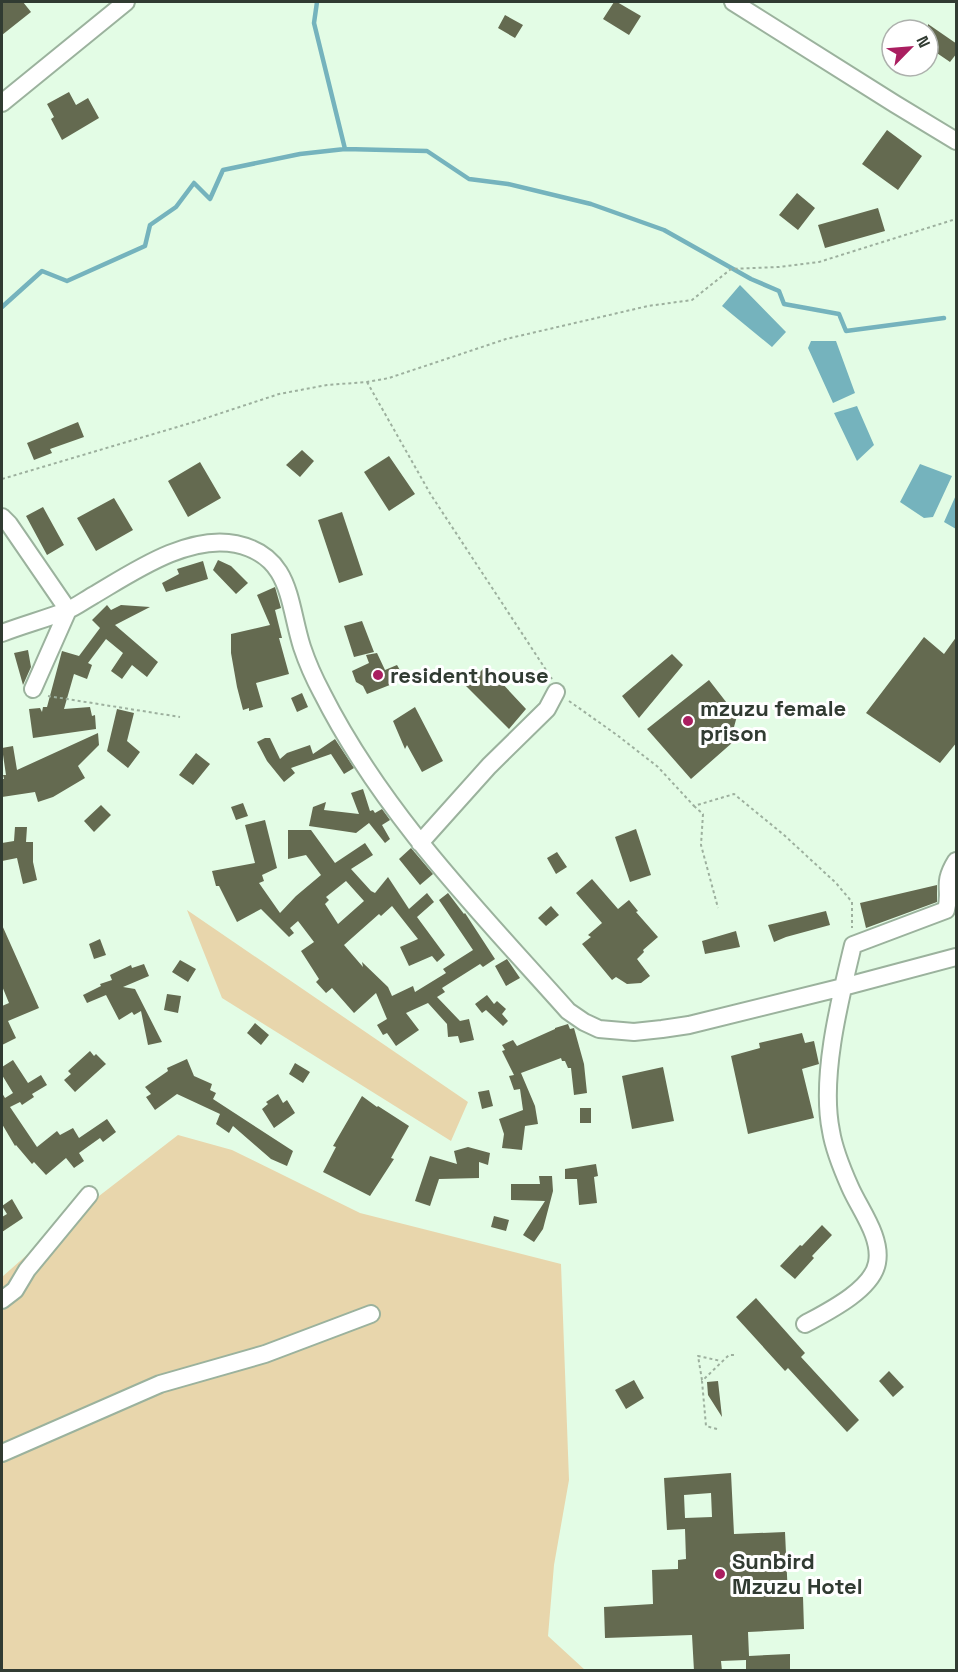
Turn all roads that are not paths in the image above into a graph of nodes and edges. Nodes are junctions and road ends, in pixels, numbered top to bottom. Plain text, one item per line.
1 (126, 2) edge
2 (733, 2) edge
3 (2, 103) edge
4 (957, 141) edge
5 (2, 517) edge
6 (68, 610) junction
7 (2, 633) edge
8 (33, 689) road end
9 (556, 692) road end
10 (420, 843) junction
11 (957, 861) edge
12 (957, 957) edge
13 (843, 987) junction
14 (89, 1195) dead end
15 (2, 1300) edge
16 (370, 1314) dead end
17 (805, 1324) dead end
18 (2, 1453) edge

1 - 3 street
2 - 4 street
5 - 6 street
6 - 7 street
6 - 8 street
6 - 10 street
9 - 10 street
10 - 13 street
11 - 13 street
12 - 13 street
13 - 17 street
14 - 15 street
16 - 18 street

